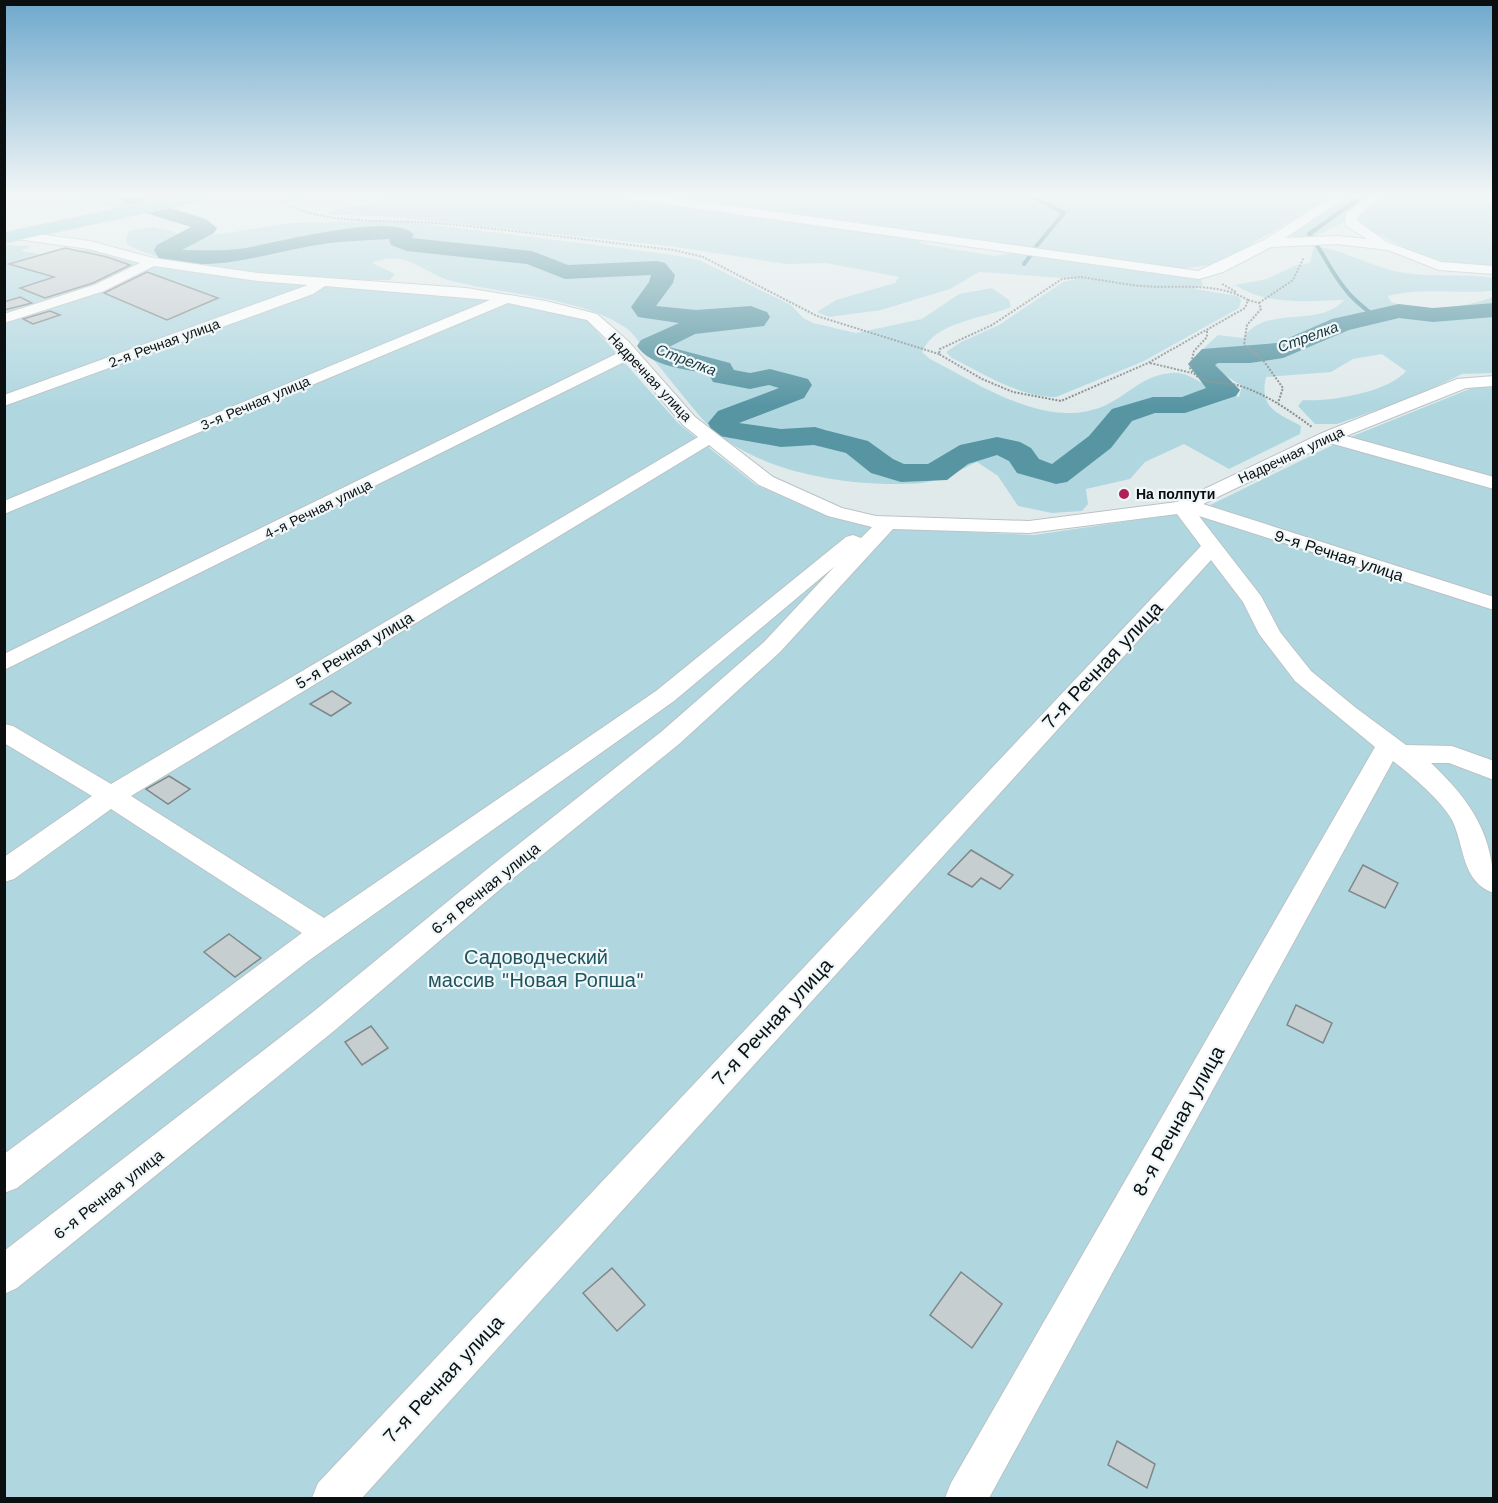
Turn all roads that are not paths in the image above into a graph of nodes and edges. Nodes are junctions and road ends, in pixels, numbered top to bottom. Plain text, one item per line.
1 (147, 265) edge
2 (174, 265) edge
3 (1120, 265) edge
4 (1226, 265) edge
5 (1437, 265) edge
6 (1494, 270) edge
7 (322, 282) junction
8 (506, 298) junction
9 (4, 319) edge
10 (630, 353) junction
11 (1494, 381) edge
12 (1463, 383) junction
13 (1494, 391) edge
14 (4, 401) edge
15 (1328, 437) junction
16 (710, 438) junction
17 (1494, 483) edge
18 (1184, 506) junction
19 (4, 508) edge
20 (882, 522) junction
21 (1212, 546) junction
22 (1494, 604) edge
23 (4, 663) edge
24 (4, 732) edge
25 (1396, 749) junction
26 (1494, 771) edge
27 (111, 795) junction
28 (4, 872) edge
29 (1494, 882) edge
30 (325, 933) junction
31 (4, 1176) edge
32 (4, 1275) edge
33 (333, 1498) edge
34 (966, 1498) edge

1 - 9 street
2 - 7 street, Надречная улица
3 - 4 street
5 - 6 street
7 - 8 street, Надречная улица
7 - 14 street, 2-я Речная улица
8 - 10 street, Надречная улица
8 - 19 street, 3-я Речная улица
10 - 16 street, Надречная улица
10 - 23 street, 4-я Речная улица
11 - 12 street, Надречная улица
12 - 13 street
12 - 15 street, Надречная улица
15 - 17 street
15 - 18 street, Надречная улица
16 - 20 street, Надречная улица
16 - 27 street, 5-я Речная улица
18 - 20 street, Надречная улица
18 - 21 street
18 - 22 street, 9-я Речная улица
20 - 30 street
20 - 32 street, 6-я Речная улица
21 - 25 street
21 - 33 street, 7-я Речная улица
24 - 27 street
25 - 26 street
25 - 29 street
25 - 34 street, 8-я Речная улица
27 - 28 street, 5-я Речная улица
27 - 30 street
30 - 31 street

